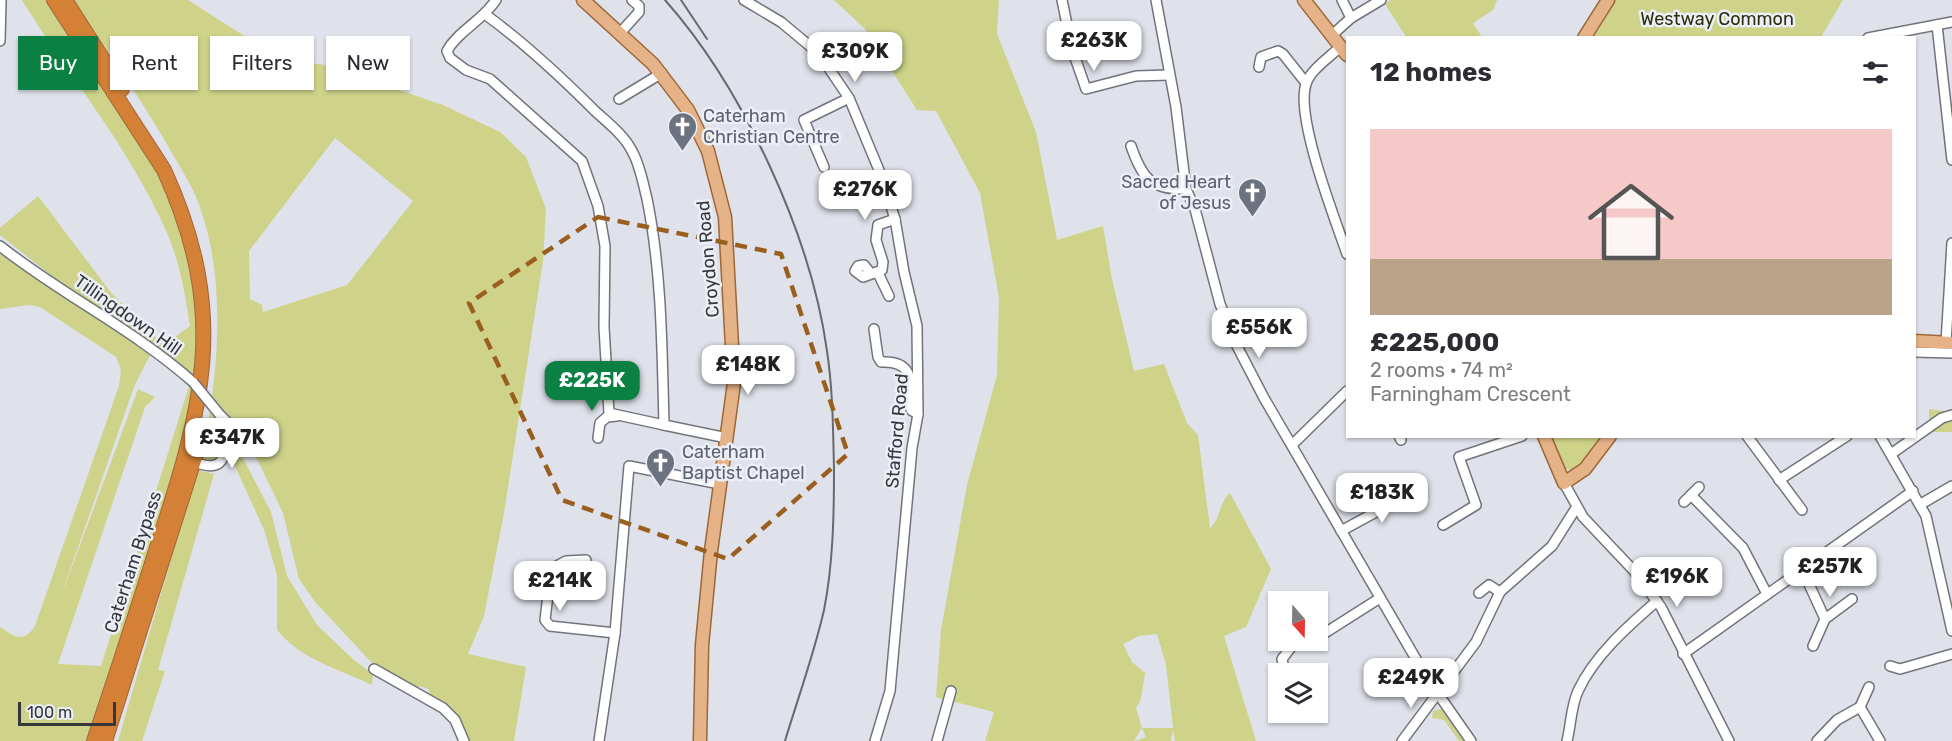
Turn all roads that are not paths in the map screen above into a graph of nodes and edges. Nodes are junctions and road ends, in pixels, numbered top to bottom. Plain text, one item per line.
1 (1, 0) edge
2 (54, 0) edge
3 (65, 0) edge
4 (496, 0) edge
5 (583, 0) edge
6 (633, 0) edge
7 (744, 0) edge
8 (1062, 0) edge
9 (1156, 0) edge
10 (1304, 0) edge
11 (1342, 0) edge
12 (1381, 0) edge
13 (1608, 0) edge
14 (486, 15) junction
15 (1351, 18) junction
16 (1952, 22) edge
17 (1936, 25) junction
18 (621, 32) junction
19 (1331, 36) junction
20 (1585, 36) edge
21 (1878, 36) edge
22 (0, 41) edge
23 (1344, 51) edge
24 (1259, 67) dead end
25 (662, 73) junction
26 (1168, 75) junction
27 (1306, 83) junction
28 (849, 98) junction
29 (619, 99) dead end
30 (1131, 146) dead end
31 (1951, 149) edge
32 (1952, 160) edge
33 (824, 167) dead end
34 (1186, 189) junction
35 (895, 219) junction
36 (1952, 243) edge
37 (0, 246) edge
38 (1346, 252) edge
39 (1952, 252) edge
40 (889, 296) dead end
41 (874, 329) dead end
42 (1916, 341) edge
43 (1950, 346) edge
44 (1916, 352) edge
45 (1346, 393) edge
46 (918, 414) junction
47 (1952, 415) edge
48 (617, 416) junction
49 (664, 425) junction
50 (1916, 436) edge
51 (598, 438) dead end
52 (727, 438) junction
53 (1516, 438) edge
54 (1545, 438) edge
55 (1608, 438) edge
56 (1748, 438) edge
57 (1844, 438) edge
58 (1881, 438) edge
59 (1914, 438) edge
60 (1292, 445) junction
61 (1891, 454) junction
62 (194, 462) junction
63 (1779, 480) junction
64 (1564, 483) junction
65 (720, 484) junction
66 (1952, 486) edge
67 (1698, 487) dead end
68 (1913, 491) junction
69 (1409, 494) dead end
70 (1921, 504) junction
71 (1576, 508) junction
72 (1802, 510) dead end
73 (1443, 525) dead end
74 (1341, 531) junction
75 (586, 560) dead end
76 (1802, 570) junction
77 (1952, 571) edge
78 (1941, 574) junction
79 (1479, 592) dead end
80 (1500, 592) junction
81 (1767, 594) junction
82 (1380, 598) junction
83 (1852, 599) dead end
84 (1657, 601) junction
85 (1825, 619) junction
86 (1328, 631) edge
87 (1952, 631) edge
88 (615, 633) junction
89 (1813, 646) dead end
90 (1683, 654) junction
91 (1952, 654) edge
92 (1890, 666) dead end
93 (374, 669) dead end
94 (1869, 687) dead end
95 (951, 691) dead end
96 (1439, 692) junction
97 (1860, 707) junction
98 (94, 741) edge
99 (105, 741) edge
100 (464, 741) edge
101 (599, 741) edge
102 (700, 741) edge
103 (876, 741) edge
104 (937, 741) edge
105 (1402, 741) edge
106 (1471, 741) edge
107 (1567, 741) edge
108 (1729, 741) edge
109 (1817, 741) edge
110 (1880, 741) edge

1 - 22 street
2 - 98 highway, Caterham Bypass
3 - 62 highway, Caterham Bypass
4 - 14 street
5 - 18 main road, Croydon Road
6 - 18 street
7 - 28 street, Stafford Road
8 - 26 street
9 - 26 street
10 - 19 main road
11 - 15 street
12 - 15 street
13 - 20 main road
14 - 48 street
14 - 49 street
15 - 19 street
16 - 17 street
17 - 21 street
17 - 31 street
18 - 25 main road, Croydon Road
19 - 23 main road
23 - 27 street
24 - 27 street
25 - 29 street
25 - 52 main road, Croydon Road
26 - 34 street
27 - 38 street
28 - 33 street
28 - 35 street, Stafford Road
30 - 34 street
31 - 32 street
34 - 60 street
35 - 40 street
35 - 46 street, Stafford Road
36 - 39 street
37 - 62 street, Tillingdown Hill, bridge
39 - 43 street
41 - 46 street
42 - 43 main road
43 - 44 street
45 - 60 street
46 - 103 street, Stafford Road
47 - 50 street
48 - 49 street
48 - 51 street
49 - 52 street
52 - 65 main road, Croydon Road
53 - 73 street
54 - 64 main road
55 - 64 main road
56 - 63 street
57 - 63 street
58 - 61 street
59 - 61 street
60 - 74 street
61 - 68 street
62 - 99 highway, Caterham Bypass
63 - 72 street
64 - 71 street
65 - 88 street
65 - 102 main road, Croydon Road
66 - 70 street
67 - 81 street
68 - 70 street
68 - 76 street
69 - 74 street
70 - 78 street
71 - 80 street
71 - 84 street
74 - 82 street
75 - 88 street
76 - 81 street
76 - 85 street
77 - 78 street
78 - 87 street
79 - 80 street
80 - 96 street
81 - 90 street
82 - 86 street
82 - 96 street
83 - 85 street
84 - 90 street
84 - 107 street
85 - 89 street
88 - 101 street
90 - 108 street
91 - 92 street
93 - 100 street
94 - 97 street
95 - 104 street
96 - 105 street
96 - 106 street
97 - 109 street
97 - 110 street

